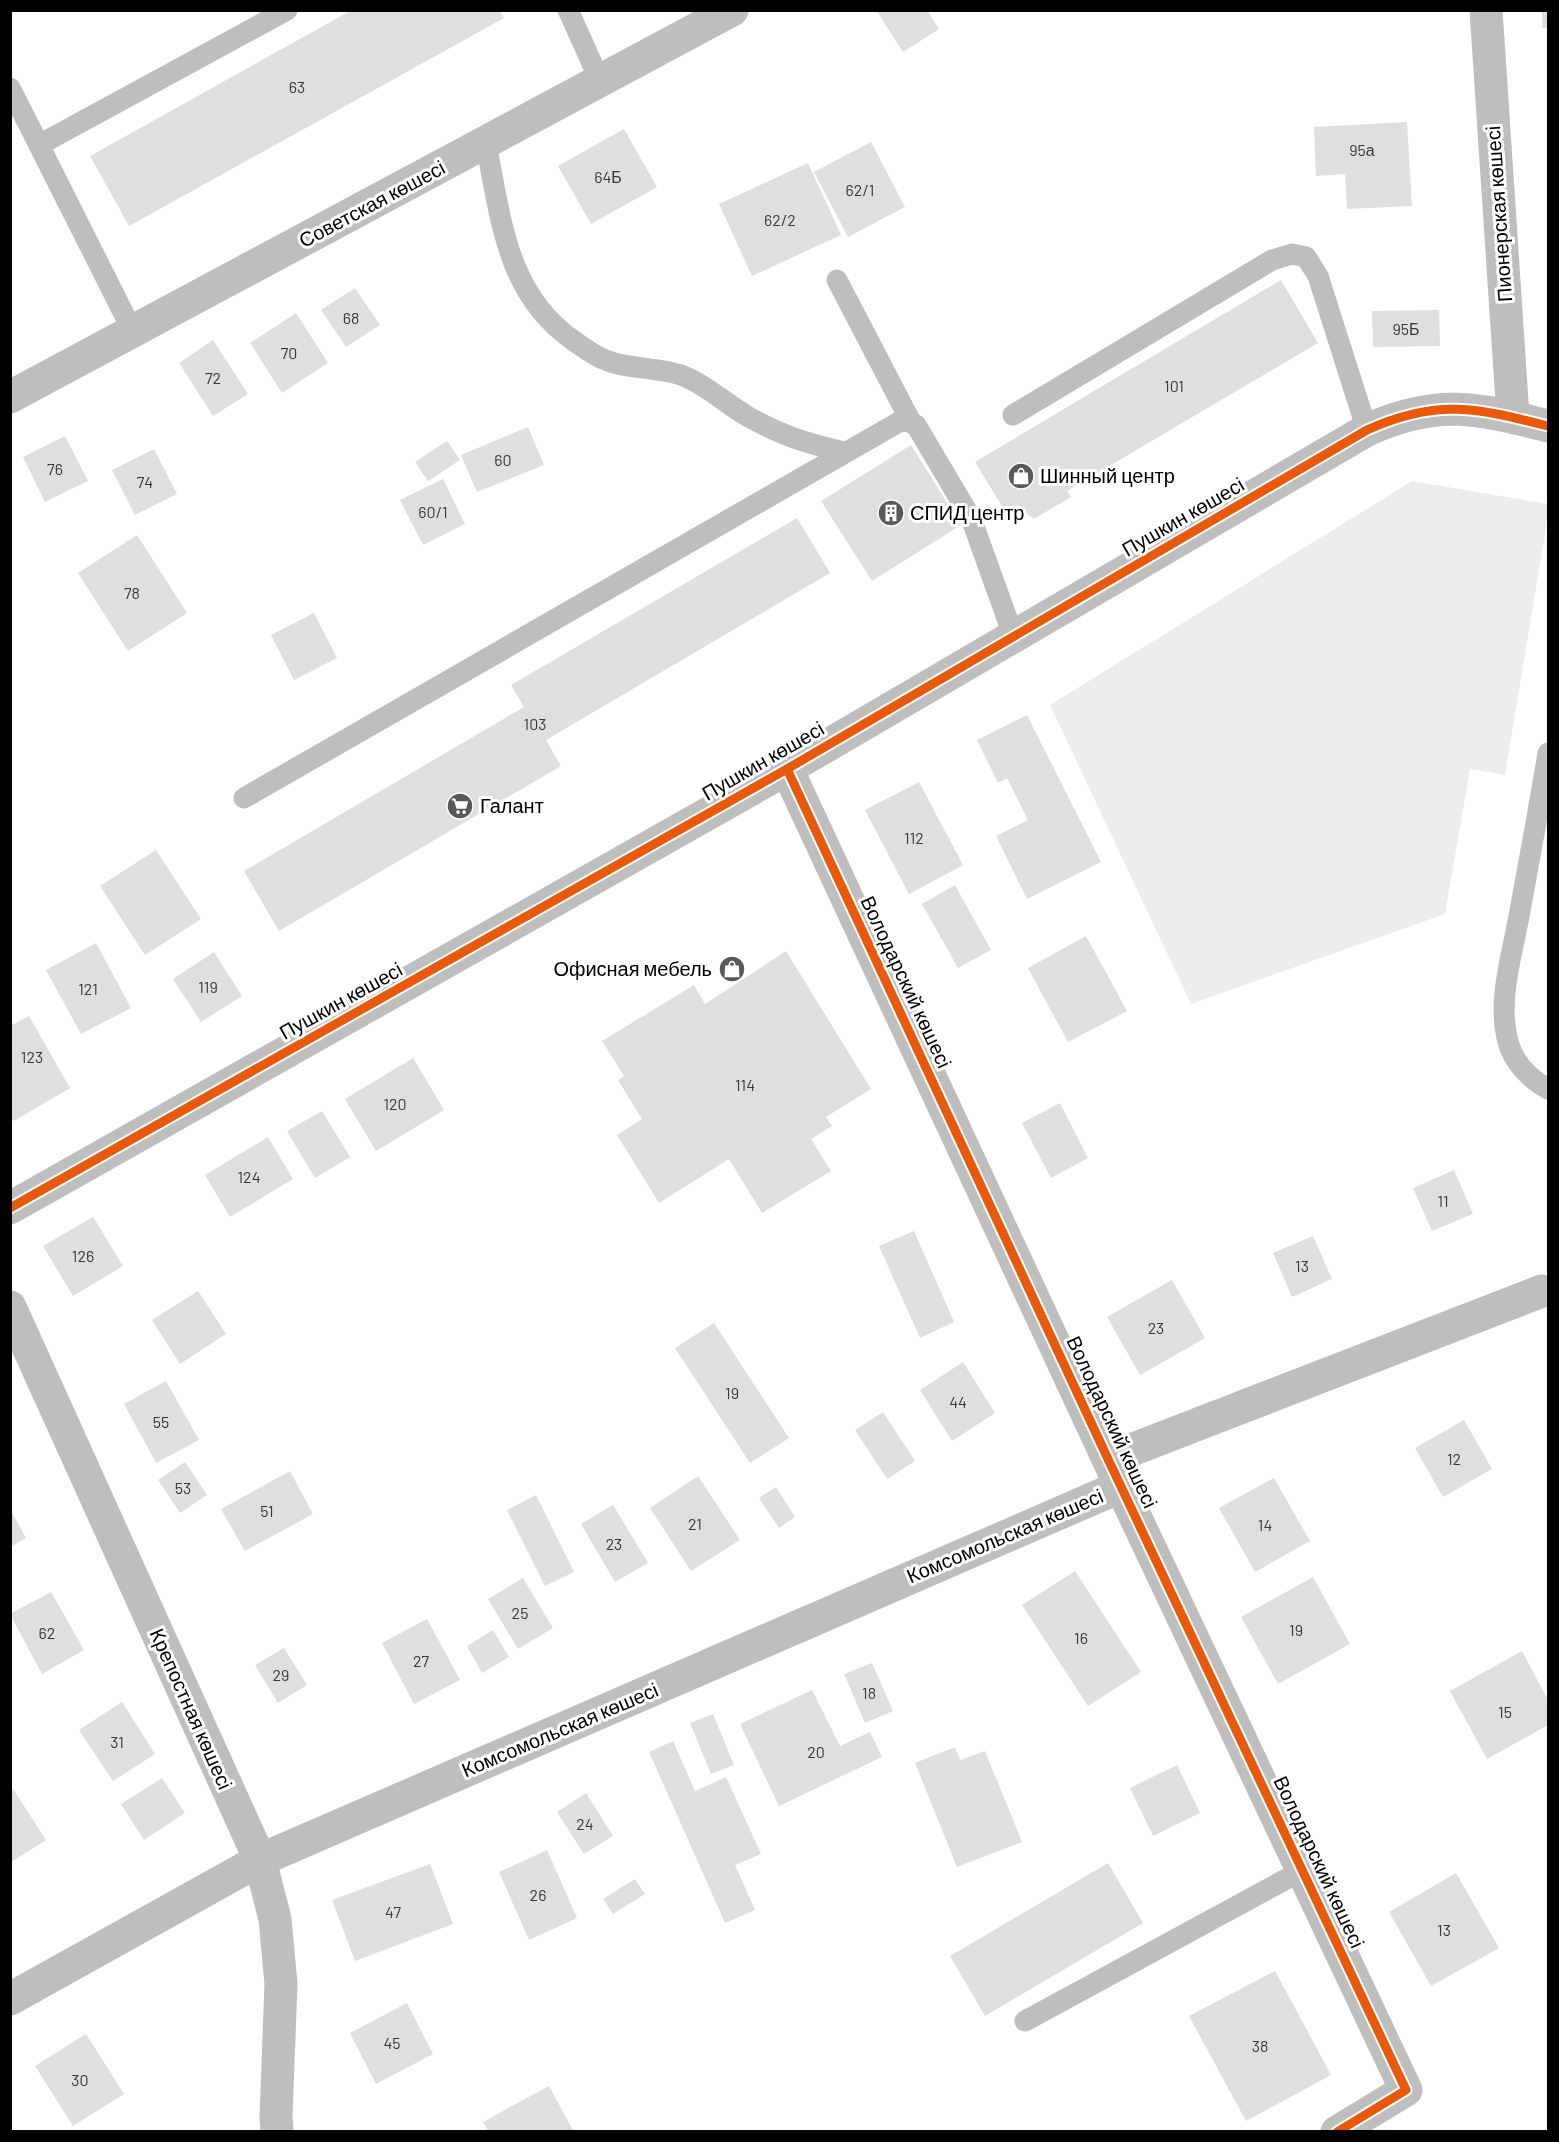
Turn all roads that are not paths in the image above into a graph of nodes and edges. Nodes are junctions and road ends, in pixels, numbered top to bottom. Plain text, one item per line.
1 (287, 10) edge
2 (568, 10) edge
3 (732, 10) edge
4 (1486, 10) edge
5 (600, 81) junction
6 (10, 88) edge
7 (486, 144) junction
8 (39, 145) junction
9 (837, 280) dead end
10 (133, 332) junction
11 (10, 397) edge
12 (1013, 415) dead end
13 (1513, 417) junction
14 (911, 422) junction
15 (1548, 426) edge
16 (1367, 430) junction
17 (844, 452) junction
18 (1013, 635) junction
19 (1548, 753) edge
20 (787, 769) junction
21 (244, 798) dead end
22 (1548, 1089) edge
23 (10, 1208) edge
24 (1542, 1291) dead end
25 (10, 1307) edge
26 (1115, 1472) junction
27 (260, 1860) junction
28 (1302, 1870) junction
29 (10, 2000) edge
30 (1025, 2020) dead end
31 (277, 2132) edge
32 (1337, 2132) edge

1 - 8 lane
2 - 5 lane
3 - 5 street, Советская көшесі
4 - 13 street, Пионерская көшесі
5 - 7 street, Советская көшесі
6 - 8 lane
7 - 10 street, Советская көшесі
7 - 17 lane
8 - 10 lane
9 - 14 lane
10 - 11 street, Советская көшесі
12 - 16 lane
13 - 15 street, Пушкин көшесі
13 - 16 street, Пушкин көшесі
14 - 17 lane
14 - 18 lane
16 - 18 street, Пушкин көшесі
17 - 21 lane
18 - 20 street, Пушкин көшесі
19 - 22 lane
20 - 23 street, Пушкин көшесі
20 - 26 street, Володарский көшесі
24 - 26 street, Комсомольская көшесі
25 - 27 street, Крепостная көшесі
26 - 27 street, Комсомольская көшесі
26 - 28 street, Володарский көшесі
27 - 29 street, Комсомольская көшесі
27 - 31 street, Крепостная көшесі
28 - 30 lane
28 - 32 street, Володарский көшесі

